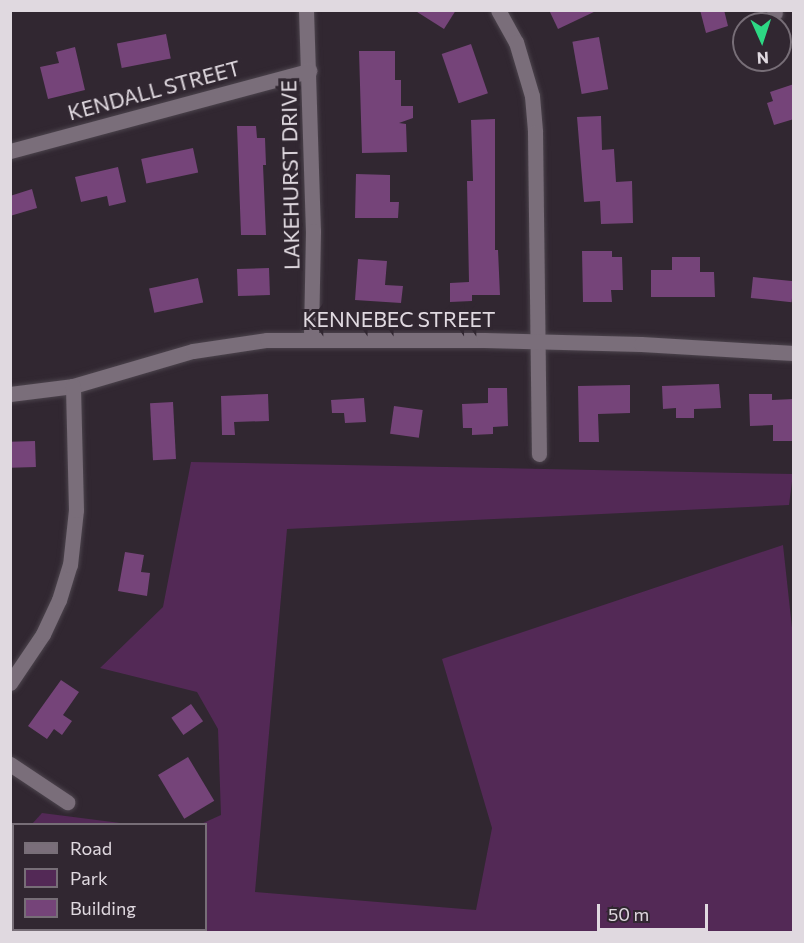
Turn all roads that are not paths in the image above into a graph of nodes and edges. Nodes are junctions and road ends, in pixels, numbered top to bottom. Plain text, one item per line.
1 (306, 10) edge
2 (498, 10) edge
3 (309, 71) junction
4 (10, 151) edge
5 (311, 339) junction
6 (536, 343) junction
7 (794, 353) edge
8 (73, 386) junction
9 (10, 394) edge
10 (539, 454) dead end
11 (10, 683) edge
12 (10, 764) edge
13 (67, 802) dead end

1 - 3 street, LAKEHURST DRIVE
2 - 6 street
3 - 4 street, KENDALL STREET
3 - 5 street, LAKEHURST DRIVE
5 - 6 street, KENNEBEC STREET
5 - 8 street, KENNEBEC STREET
6 - 7 street, KENNEBEC STREET
6 - 10 street
8 - 9 street, KENNEBEC STREET
8 - 11 street
12 - 13 street

